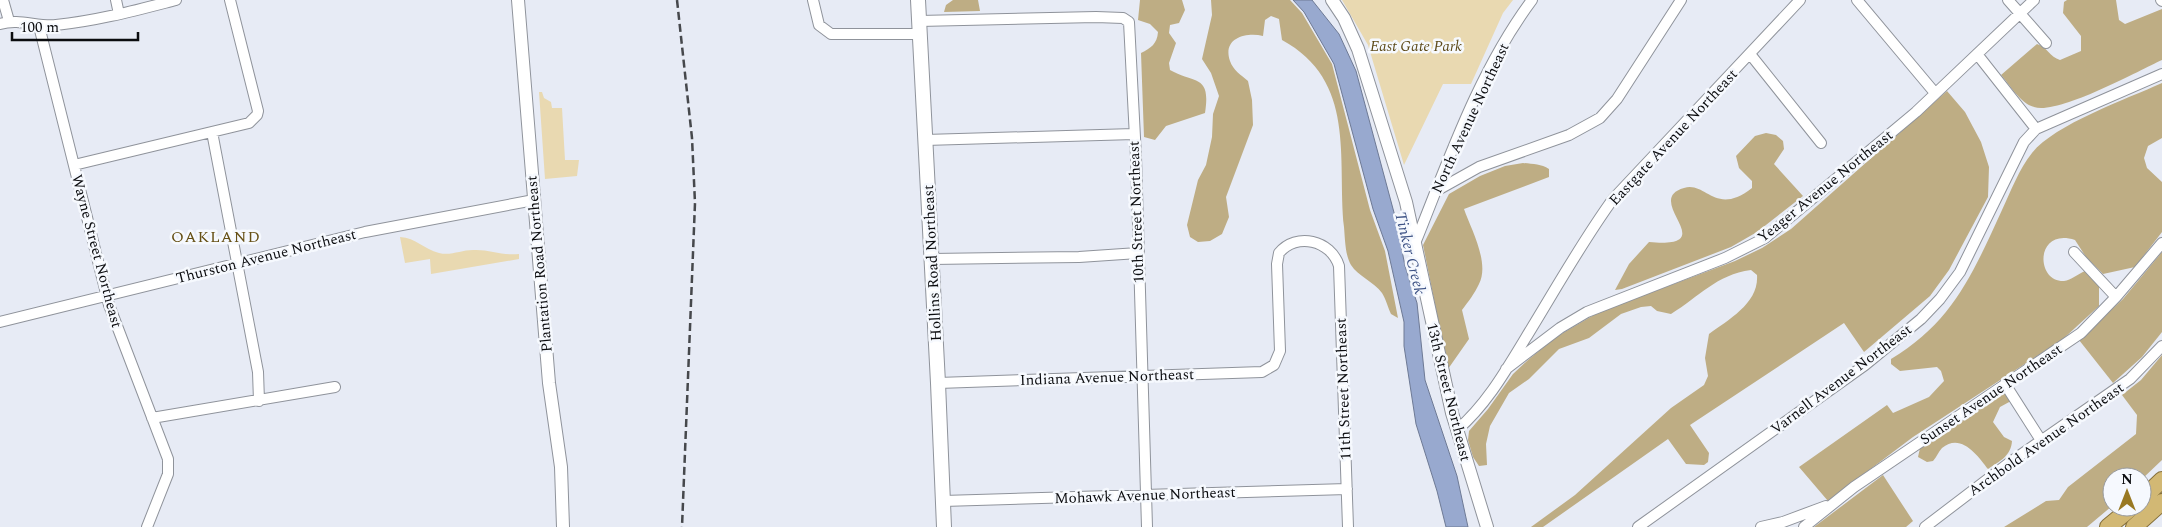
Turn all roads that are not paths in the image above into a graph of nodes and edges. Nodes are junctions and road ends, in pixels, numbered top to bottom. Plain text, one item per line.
1 (3, 0) edge
2 (116, 0) edge
3 (176, 0) edge
4 (230, 0) edge
5 (518, 0) edge
6 (813, 0) edge
7 (918, 0) edge
8 (1332, 0) edge
9 (1532, 0) edge
10 (1681, 0) edge
11 (1800, 0) edge
12 (1857, 0) edge
13 (2008, 0) edge
14 (2034, 0) edge
15 (119, 14) junction
16 (2020, 14) junction
17 (4, 23) edge
18 (39, 26) junction
19 (919, 27) junction
20 (2046, 43) dead end
21 (1750, 54) junction
22 (1978, 54) junction
23 (2162, 74) edge
24 (1935, 93) junction
25 (2036, 129) junction
26 (212, 132) junction
27 (1134, 134) junction
28 (925, 140) junction
29 (1821, 143) dead end
30 (74, 165) junction
31 (1436, 191) junction
32 (534, 200) junction
33 (1416, 241) junction
34 (2162, 243) edge
35 (2074, 252) dead end
36 (1138, 253) junction
37 (932, 259) junction
38 (236, 263) junction
39 (107, 294) junction
40 (2116, 297) junction
41 (0, 322) edge
42 (2162, 346) edge
43 (1274, 365) joint
44 (1506, 370) junction
45 (1142, 376) junction
46 (938, 383) junction
47 (2005, 384) junction
48 (335, 387) dead end
49 (259, 401) junction
50 (152, 418) junction
51 (1457, 430) junction
52 (2042, 442) junction
53 (2162, 480) edge
54 (1348, 489) junction
55 (1145, 494) junction
56 (943, 501) junction
57 (1836, 501) junction
58 (2154, 503) edge
59 (2120, 517) edge
60 (147, 527) edge
61 (563, 527) edge
62 (944, 527) edge
63 (1146, 527) edge
64 (1348, 527) edge
65 (1487, 527) edge
66 (1638, 527) edge
67 (1761, 527) edge
68 (1804, 527) edge
69 (1925, 527) edge
70 (2108, 527) edge
71 (2134, 527) edge

1 - 17 street
2 - 15 street
3 - 15 street
4 - 26 street
5 - 32 street, Plantation Road Northeast
6 - 19 street
7 - 19 main road, Hollins Road Northeast
8 - 33 street, 13th Street Northeast
9 - 31 street, North Avenue Northeast
10 - 31 street
11 - 21 street, Eastgate Avenue Northeast
12 - 24 street
13 - 16 street
14 - 16 street, Yeager Avenue Northeast
15 - 18 street
16 - 20 street
16 - 22 street, Yeager Avenue Northeast
17 - 18 street
18 - 30 street, Wayne Street Northeast
19 - 27 street, 10th Street Northeast
19 - 28 main road, Hollins Road Northeast
21 - 29 street
21 - 44 street, Eastgate Avenue Northeast
22 - 24 street, Yeager Avenue Northeast
22 - 25 street
23 - 25 street, Varnell Avenue Northeast
24 - 44 street, Yeager Avenue Northeast
25 - 66 street, Varnell Avenue Northeast
26 - 30 street
26 - 38 street
27 - 28 street
27 - 36 street, 10th Street Northeast
28 - 37 main road, Hollins Road Northeast
30 - 39 street, Wayne Street Northeast
31 - 33 street, North Avenue Northeast
32 - 38 street, Thurston Avenue Northeast
32 - 61 street, Plantation Road Northeast
33 - 51 street, 13th Street Northeast
34 - 40 street, Sunset Avenue Northeast
35 - 40 street
36 - 37 street
36 - 45 street, 10th Street Northeast
37 - 46 main road, Hollins Road Northeast
38 - 39 street, Thurston Avenue Northeast
38 - 49 street
39 - 41 street, Thurston Avenue Northeast
39 - 50 street, Wayne Street Northeast
40 - 47 street, Sunset Avenue Northeast
42 - 52 street, Archbold Avenue Northeast
43 - 45 street, Indiana Avenue Northeast
43 - 54 street, 11th Street Northeast
44 - 51 street, Eastgate Avenue Northeast
45 - 46 street, Indiana Avenue Northeast
45 - 55 street, 10th Street Northeast
46 - 56 main road, Hollins Road Northeast
47 - 52 street
47 - 57 street, Sunset Avenue Northeast
48 - 49 street
49 - 50 street
50 - 60 street, Wayne Street Northeast
51 - 65 street, 13th Street Northeast
52 - 69 street, Archbold Avenue Northeast
53 - 58 highway
54 - 55 street, Mohawk Avenue Northeast
54 - 64 street, 11th Street Northeast
55 - 56 street, Mohawk Avenue Northeast
55 - 63 street, 10th Street Northeast
56 - 62 main road, Hollins Road Northeast
57 - 67 street
57 - 68 street, Sunset Avenue Northeast
58 - 71 highway
59 - 70 highway

